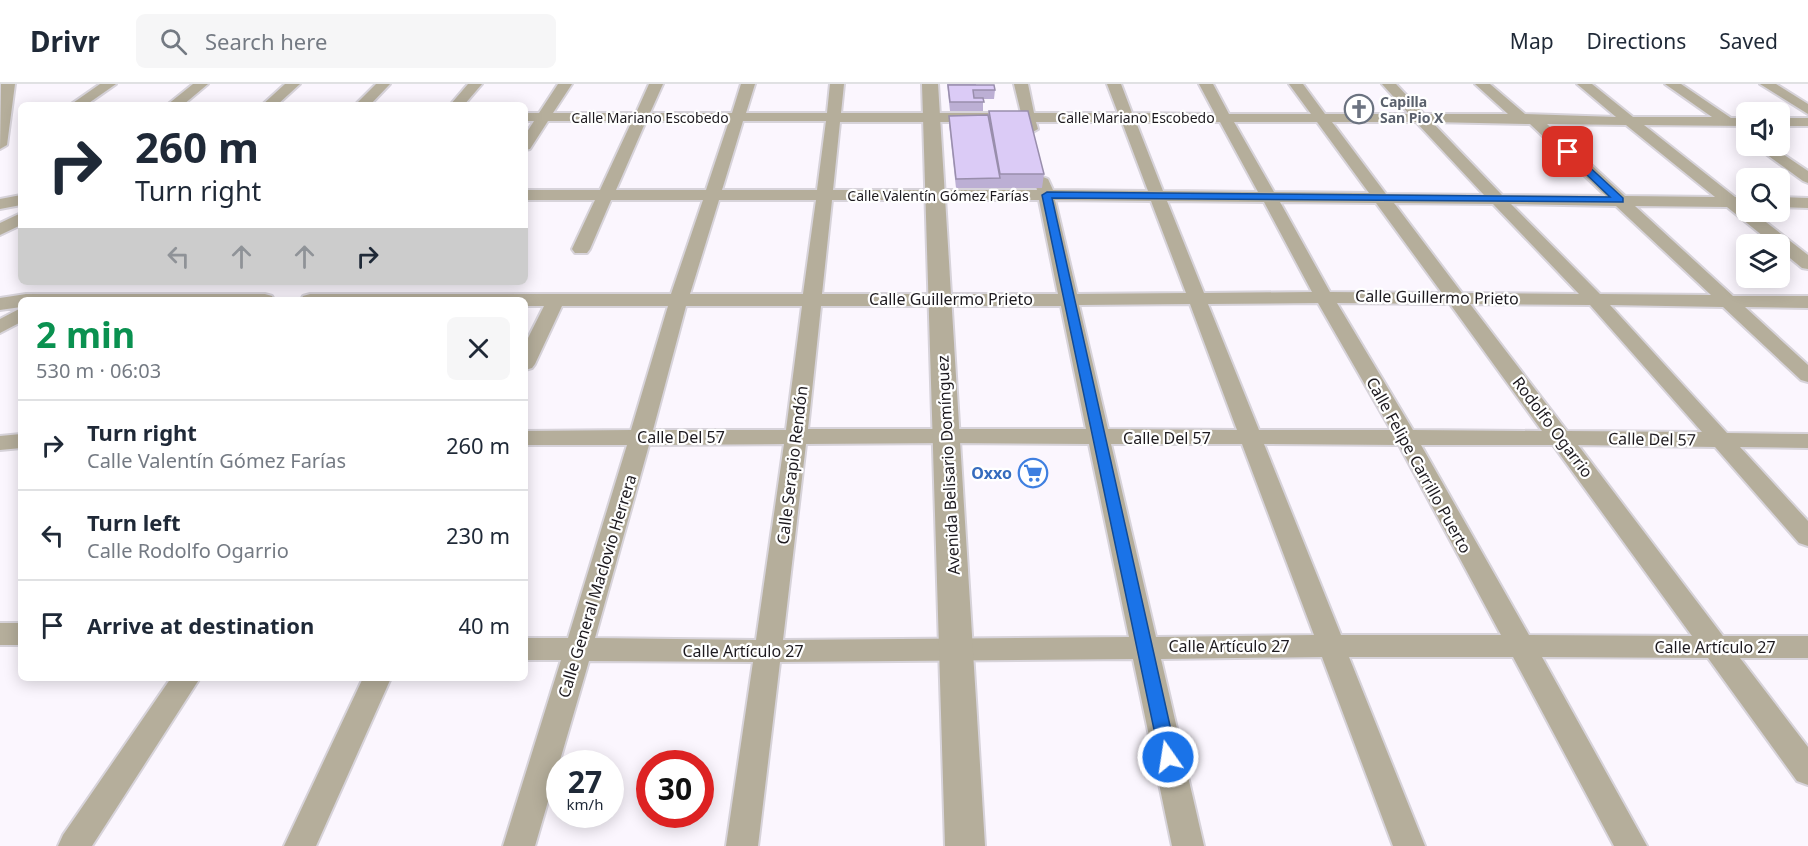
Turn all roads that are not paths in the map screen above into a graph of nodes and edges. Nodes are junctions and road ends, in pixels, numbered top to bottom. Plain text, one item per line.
1 (8, 84) edge
2 (109, 84) edge
3 (201, 84) edge
4 (293, 84) edge
5 (383, 84) edge
6 (475, 84) edge
7 (564, 84) edge
8 (656, 84) edge
9 (748, 84) edge
10 (837, 84) edge
11 (930, 84) edge
12 (1021, 84) edge
13 (1114, 84) edge
14 (1206, 84) edge
15 (1296, 84) edge
16 (1389, 84) edge
17 (1482, 84) edge
18 (1584, 84) edge
19 (1672, 84) edge
20 (1767, 84) edge
21 (82, 102) edge
22 (178, 102) edge
23 (272, 102) edge
24 (365, 102) edge
25 (460, 102) edge
26 (1808, 110) edge
27 (2, 113) edge
28 (834, 116) junction
29 (932, 116) junction
30 (528, 117) edge
31 (543, 117) junction
32 (641, 117) junction
33 (737, 117) junction
34 (1028, 117) junction
35 (1127, 117) junction
36 (1224, 117) junction
37 (18, 118) edge
38 (1322, 118) junction
39 (1420, 118) junction
40 (1527, 119) junction
41 (1631, 122) junction
42 (1728, 122) junction
43 (1736, 122) edge
44 (1790, 122) edge
45 (1808, 122) edge
46 (1736, 127) edge
47 (18, 136) edge
48 (528, 141) edge
49 (0, 145) edge
50 (1776, 156) edge
51 (1808, 178) edge
52 (528, 195) edge
53 (712, 195) junction
54 (825, 195) junction
55 (934, 195) junction
56 (1047, 195) junction
57 (1156, 195) junction
58 (604, 196) junction
59 (1270, 196) junction
60 (1379, 197) junction
61 (1496, 198) junction
62 (1619, 200) junction
63 (18, 201) edge
64 (1736, 201) edge
65 (1736, 202) edge
66 (1790, 202) edge
67 (1808, 203) edge
68 (0, 204) edge
69 (18, 220) edge
70 (1761, 222) edge
71 (0, 230) edge
72 (581, 249) dead end
73 (1808, 264) edge
74 (61, 285) edge
75 (186, 285) edge
76 (310, 285) edge
77 (47, 297) edge
78 (174, 297) edge
79 (300, 297) edge
80 (1324, 297) junction
81 (1454, 297) junction
82 (939, 298) junction
83 (1197, 298) junction
84 (528, 299) edge
85 (556, 299) junction
86 (679, 299) junction
87 (812, 300) junction
88 (1068, 300) junction
89 (1595, 300) junction
90 (18, 301) edge
91 (1727, 301) junction
92 (1808, 302) edge
93 (0, 303) edge
94 (18, 316) edge
95 (0, 327) edge
96 (528, 358) edge
97 (1808, 376) edge
98 (947, 436) junction
99 (641, 437) junction
100 (796, 437) junction
101 (528, 438) edge
102 (1099, 438) junction
103 (1252, 438) junction
104 (1562, 438) junction
105 (1407, 439) junction
106 (1722, 440) junction
107 (18, 441) edge
108 (1808, 441) edge
109 (0, 443) edge
110 (1808, 537) edge
111 (0, 634) edge
112 (18, 634) edge
113 (1143, 646) junction
114 (1331, 646) junction
115 (1520, 647) junction
116 (1808, 647) edge
117 (1718, 648) junction
118 (956, 649) junction
119 (528, 650) edge
120 (578, 650) junction
121 (767, 651) junction
122 (184, 681) edge
123 (376, 681) edge
124 (1808, 771) edge
125 (74, 846) edge
126 (300, 846) edge
127 (519, 846) edge
128 (742, 846) edge
129 (965, 846) edge
130 (1188, 846) edge
131 (1408, 846) edge
132 (1631, 846) edge

1 - 27 street
2 - 21 street
3 - 22 street
4 - 23 street
5 - 24 street
6 - 25 street
7 - 31 street
8 - 32 street
9 - 33 street, Calle General Maclovio Herrera
10 - 28 street, Calle Serapio Rendón
11 - 29 street, Avenida Belisario Domínguez
12 - 34 street
13 - 35 street
14 - 36 street, Calle Felipe Carrillo Puerto
15 - 38 street, Rodolfo Ogarrio
16 - 39 street
17 - 40 street
18 - 41 street
19 - 42 street
20 - 26 street
27 - 37 street
27 - 49 street
28 - 29 street, Calle Mariano Escobedo
28 - 33 street, Calle Mariano Escobedo
28 - 54 street, Calle Serapio Rendón
29 - 34 street, Calle Mariano Escobedo
29 - 55 street, Avenida Belisario Domínguez
30 - 31 street, Calle Mariano Escobedo
31 - 32 street, Calle Mariano Escobedo
31 - 48 street
32 - 33 street, Calle Mariano Escobedo
32 - 58 street
33 - 53 street, Calle General Maclovio Herrera
34 - 35 street, Calle Mariano Escobedo
34 - 56 street
35 - 36 street, Calle Mariano Escobedo
35 - 57 street
36 - 38 street, Calle Mariano Escobedo
36 - 59 street, Calle Felipe Carrillo Puerto
38 - 39 street, Calle Mariano Escobedo
38 - 60 street, Rodolfo Ogarrio
39 - 40 street, Calle Mariano Escobedo
39 - 61 street
40 - 41 street, Calle Mariano Escobedo
40 - 62 street
41 - 42 street, Calle Mariano Escobedo
41 - 64 street
42 - 43 street, Calle Mariano Escobedo
42 - 46 street
44 - 45 street
47 - 49 street
50 - 51 street
52 - 58 street, Calle Valentín Gómez Farías
53 - 54 street, Calle Valentín Gómez Farías
53 - 58 street, Calle Valentín Gómez Farías
53 - 86 street, Calle General Maclovio Herrera
54 - 55 street, Calle Valentín Gómez Farías
54 - 87 street, Calle Serapio Rendón
55 - 56 street, Calle Valentín Gómez Farías
55 - 82 street, Avenida Belisario Domínguez
56 - 57 street, Calle Valentín Gómez Farías
56 - 88 street
57 - 59 street, Calle Valentín Gómez Farías
57 - 83 street
58 - 72 street
59 - 60 street, Calle Valentín Gómez Farías
59 - 80 street, Calle Felipe Carrillo Puerto
60 - 61 street, Calle Valentín Gómez Farías
60 - 81 street, Rodolfo Ogarrio
61 - 62 street, Calle Valentín Gómez Farías
61 - 89 street
62 - 65 street, Calle Valentín Gómez Farías
62 - 91 street
63 - 68 street
66 - 67 street
69 - 71 street
70 - 73 street
74 - 77 street
75 - 78 street
76 - 79 street
80 - 81 street, Calle Guillermo Prieto
80 - 83 street, Calle Guillermo Prieto
80 - 105 street, Calle Felipe Carrillo Puerto
81 - 89 street, Calle Guillermo Prieto
81 - 104 street, Rodolfo Ogarrio
82 - 87 street, Calle Guillermo Prieto
82 - 88 street, Calle Guillermo Prieto
82 - 98 street, Avenida Belisario Domínguez
83 - 88 street, Calle Guillermo Prieto
83 - 103 street
84 - 85 street, Calle Guillermo Prieto
85 - 86 street, Calle Guillermo Prieto
85 - 96 street
86 - 87 street, Calle Guillermo Prieto
86 - 99 street, Calle General Maclovio Herrera
87 - 100 street, Calle Serapio Rendón
88 - 102 street
89 - 91 street, Calle Guillermo Prieto
89 - 106 street
90 - 93 street
91 - 92 street, Calle Guillermo Prieto
91 - 97 street
94 - 95 street
98 - 100 street, Calle Del 57
98 - 102 street, Calle Del 57
98 - 118 street, Avenida Belisario Domínguez
99 - 100 street, Calle Del 57
99 - 101 street, Calle Del 57
99 - 120 street, Calle General Maclovio Herrera
100 - 121 street, Calle Serapio Rendón
102 - 103 street, Calle Del 57
102 - 113 street
103 - 105 street, Calle Del 57
103 - 114 street
104 - 105 street, Calle Del 57
104 - 106 street, Calle Del 57
104 - 117 street, Rodolfo Ogarrio
105 - 115 street, Calle Felipe Carrillo Puerto
106 - 108 street, Calle Del 57
106 - 110 street
107 - 109 street
111 - 112 street
113 - 114 street, Calle Artículo 27
113 - 118 street, Calle Artículo 27
113 - 130 street
114 - 115 street, Calle Artículo 27
114 - 131 street
115 - 117 street, Calle Artículo 27
115 - 132 street, Calle Felipe Carrillo Puerto
116 - 117 street, Calle Artículo 27
117 - 124 street, Rodolfo Ogarrio
118 - 121 street, Calle Artículo 27
118 - 129 street, Avenida Belisario Domínguez
119 - 120 street, Calle Artículo 27
120 - 121 street, Calle Artículo 27
120 - 127 street, Calle General Maclovio Herrera
121 - 128 street, Calle Serapio Rendón
122 - 125 street
123 - 126 street

